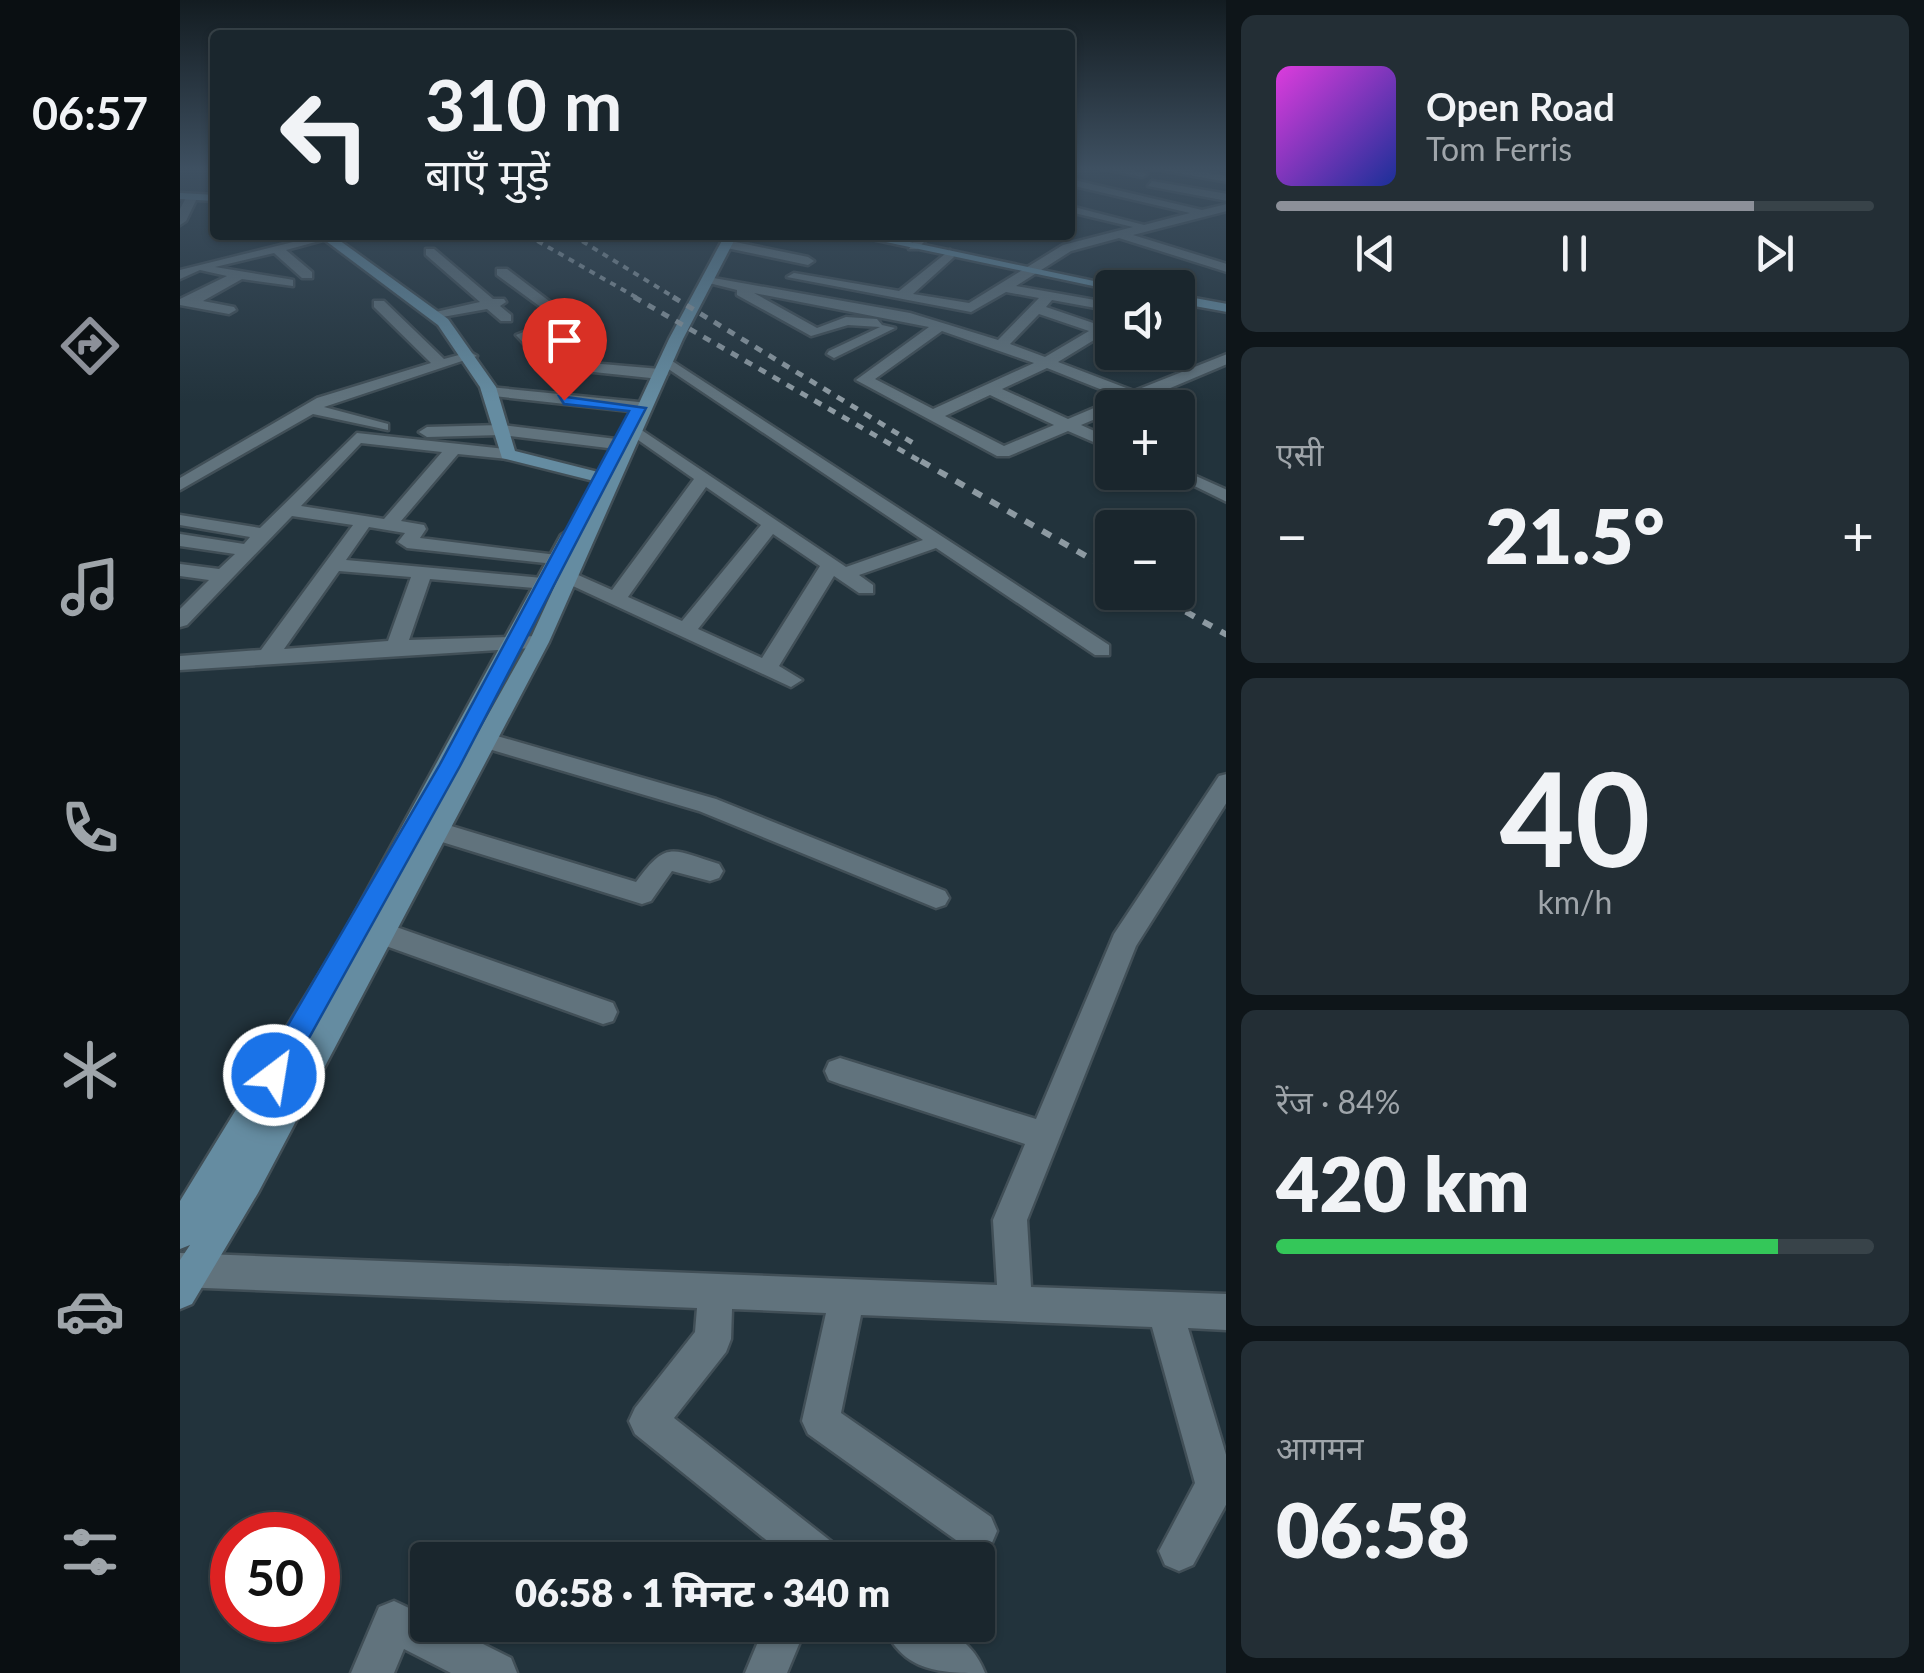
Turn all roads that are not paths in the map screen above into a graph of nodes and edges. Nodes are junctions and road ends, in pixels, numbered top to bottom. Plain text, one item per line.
1 (240, 245) edge
2 (289, 245) edge
3 (338, 245) edge
4 (726, 245) edge
5 (756, 245) edge
6 (908, 245) edge
7 (1076, 245) edge
8 (1153, 245) edge
9 (913, 246) joint
10 (277, 248) junction
11 (820, 249) dead end
12 (430, 252) dead end
13 (950, 254) junction
14 (250, 255) junction
15 (808, 261) junction
16 (196, 267) junction
17 (1226, 268) edge
18 (1027, 270) junction
19 (502, 272) dead end
20 (240, 274) junction
21 (307, 275) dead end
22 (180, 276) edge
23 (794, 277) junction
24 (708, 281) junction
25 (288, 283) dead end
26 (1095, 283) edge
27 (728, 284) junction
28 (1002, 287) junction
29 (780, 292) junction
30 (533, 295) junction
31 (902, 296) junction
32 (1049, 296) junction
33 (1195, 301) edge
34 (185, 302) edge
35 (1095, 303) edge
36 (379, 304) dead end
37 (490, 304) junction
38 (1225, 307) edge
39 (1037, 309) junction
40 (229, 310) dead end
41 (436, 316) junction
42 (904, 316) junction
43 (506, 318) dead end
44 (1095, 324) edge
45 (940, 326) junction
46 (1095, 334) edge
47 (1001, 345) junction
48 (834, 354) dead end
49 (470, 356) junction
50 (1226, 358) edge
51 (1048, 362) junction
52 (442, 365) junction
53 (662, 371) junction
54 (990, 389) junction
55 (1117, 390) edge
56 (1151, 390) edge
57 (489, 392) junction
58 (310, 408) junction
59 (1095, 414) edge
60 (933, 415) junction
61 (1068, 425) junction
62 (631, 428) junction
63 (501, 430) junction
64 (1095, 437) edge
65 (454, 448) junction
66 (508, 454) junction
67 (704, 477) junction
68 (607, 479) junction
69 (1195, 482) edge
70 (180, 485) edge
71 (1226, 496) edge
72 (288, 510) junction
73 (180, 520) edge
74 (364, 522) junction
75 (771, 524) junction
76 (388, 525) junction
77 (264, 534) junction
78 (180, 540) edge
79 (938, 541) junction
80 (249, 550) junction
81 (333, 565) junction
82 (837, 569) junction
83 (180, 570) edge
84 (423, 572) junction
85 (558, 574) junction
86 (224, 576) junction
87 (866, 589) dead end
88 (615, 600) junction
89 (180, 621) edge
90 (684, 632) junction
91 (528, 642) junction
92 (396, 647) junction
93 (1102, 650) dead end
94 (268, 656) junction
95 (180, 663) edge
96 (766, 668) junction
97 (791, 680) dead end
98 (476, 738) junction
99 (1226, 782) edge
100 (438, 831) junction
101 (710, 871) dead end
102 (936, 898) dead end
103 (382, 934) junction
104 (603, 1012) dead end
105 (840, 1071) dead end
106 (1045, 1136) junction
107 (180, 1232) edge
108 (185, 1277) edge
109 (715, 1292) junction
110 (847, 1297) junction
111 (1015, 1304) junction
112 (1165, 1310) junction
113 (1226, 1312) edge
114 (977, 1532) dead end
115 (798, 1542) edge
116 (1179, 1551) dead end
117 (779, 1642) edge
118 (925, 1642) edge
119 (372, 1673) edge
120 (496, 1673) edge
121 (766, 1673) edge
122 (964, 1673) edge

1 - 14 street
2 - 10 street
3 - 41 main road
4 - 24 main road
5 - 15 street
6 - 9 main road
7 - 18 street
8 - 17 street
9 - 13 main road
10 - 14 street
10 - 21 street
11 - 15 street
12 - 37 street
13 - 18 main road
13 - 31 street
14 - 16 street
15 - 23 street
16 - 20 street
16 - 22 street
18 - 26 main road
18 - 28 street
19 - 30 street
20 - 25 street
20 - 34 street
23 - 29 street
23 - 31 street
24 - 27 street
24 - 53 main road
27 - 29 street
27 - 42 street
28 - 31 street
28 - 32 street
29 - 42 street
30 - 37 street
30 - 53 street
32 - 35 street
32 - 39 street
33 - 38 main road
34 - 40 street
36 - 52 street
37 - 41 street
37 - 43 street
39 - 44 street
39 - 47 street
41 - 49 main road
42 - 45 street
42 - 48 street
45 - 47 street
45 - 60 street
46 - 51 street
47 - 51 street
49 - 52 street
49 - 57 main road
50 - 56 street
51 - 54 street
51 - 55 street
52 - 58 street
53 - 62 main road
53 - 79 street
54 - 60 street
54 - 61 street
57 - 62 street
57 - 63 main road
58 - 63 street
58 - 70 street
59 - 61 street
60 - 61 street
61 - 64 street
62 - 63 street
62 - 67 street
62 - 68 main road
63 - 66 main road
65 - 66 street
65 - 72 street
65 - 76 street
66 - 68 main road
67 - 75 street
67 - 88 street
68 - 85 main road
69 - 71 street
72 - 74 street
72 - 77 street
73 - 77 street
74 - 76 street
74 - 81 street
75 - 82 street
75 - 90 street
76 - 85 street
77 - 80 street
78 - 80 street
79 - 82 street
79 - 93 street
80 - 86 street
81 - 84 street
81 - 94 street
82 - 87 street
82 - 96 street
83 - 86 street
84 - 85 street
84 - 92 street
85 - 88 street
85 - 91 main road
86 - 89 street
88 - 90 street
90 - 96 street
91 - 92 street
91 - 98 main road
92 - 94 street
94 - 95 street
96 - 97 street
98 - 100 main road
98 - 102 street
98 - 107 main road
99 - 106 street
100 - 101 street
100 - 103 main road
103 - 104 street
103 - 108 main road
105 - 106 street
106 - 111 street
108 - 109 street
109 - 110 street
109 - 115 street
110 - 111 street
110 - 114 street
111 - 112 street
112 - 113 street
112 - 116 street
117 - 121 street
118 - 122 street
119 - 120 street

